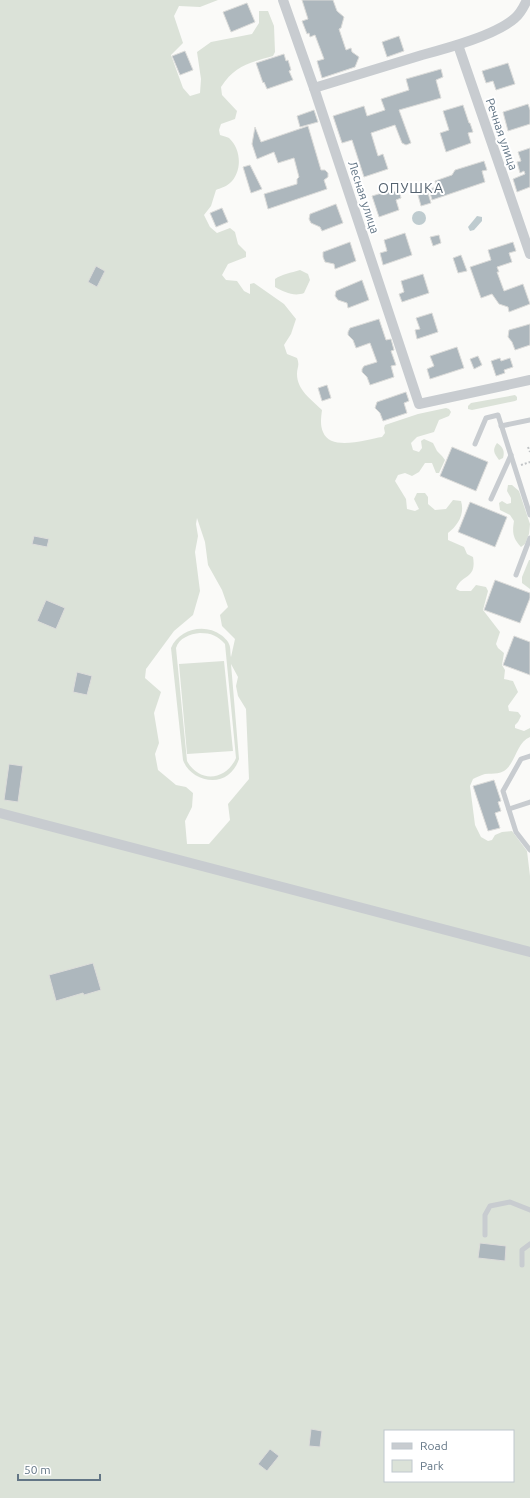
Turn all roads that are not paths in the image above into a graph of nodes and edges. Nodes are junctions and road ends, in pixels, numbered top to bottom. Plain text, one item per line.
1 (283, 0) edge
2 (527, 0) edge
3 (458, 45) junction
4 (314, 88) junction
5 (530, 254) edge
6 (530, 380) edge
7 (530, 420) edge
8 (502, 426) junction
9 (475, 444) dead end
10 (511, 455) junction
11 (491, 499) dead end
12 (530, 515) edge
13 (530, 538) edge
14 (516, 575) dead end
15 (530, 756) edge
16 (530, 802) edge
17 (509, 809) junction
18 (0, 813) edge
19 (530, 850) edge
20 (530, 952) edge
21 (530, 1210) edge
22 (484, 1235) dead end
23 (530, 1244) edge
24 (522, 1265) dead end

1 - 4 street, Лесная улица
2 - 3 street
3 - 4 street
3 - 5 street, Речная улица
4 - 6 street, Лесная улица
7 - 8 lane
8 - 9 lane
8 - 10 lane
10 - 11 lane
10 - 12 lane
13 - 14 lane
15 - 17 lane
16 - 17 lane
17 - 19 lane
18 - 20 street
21 - 22 lane
23 - 24 lane

